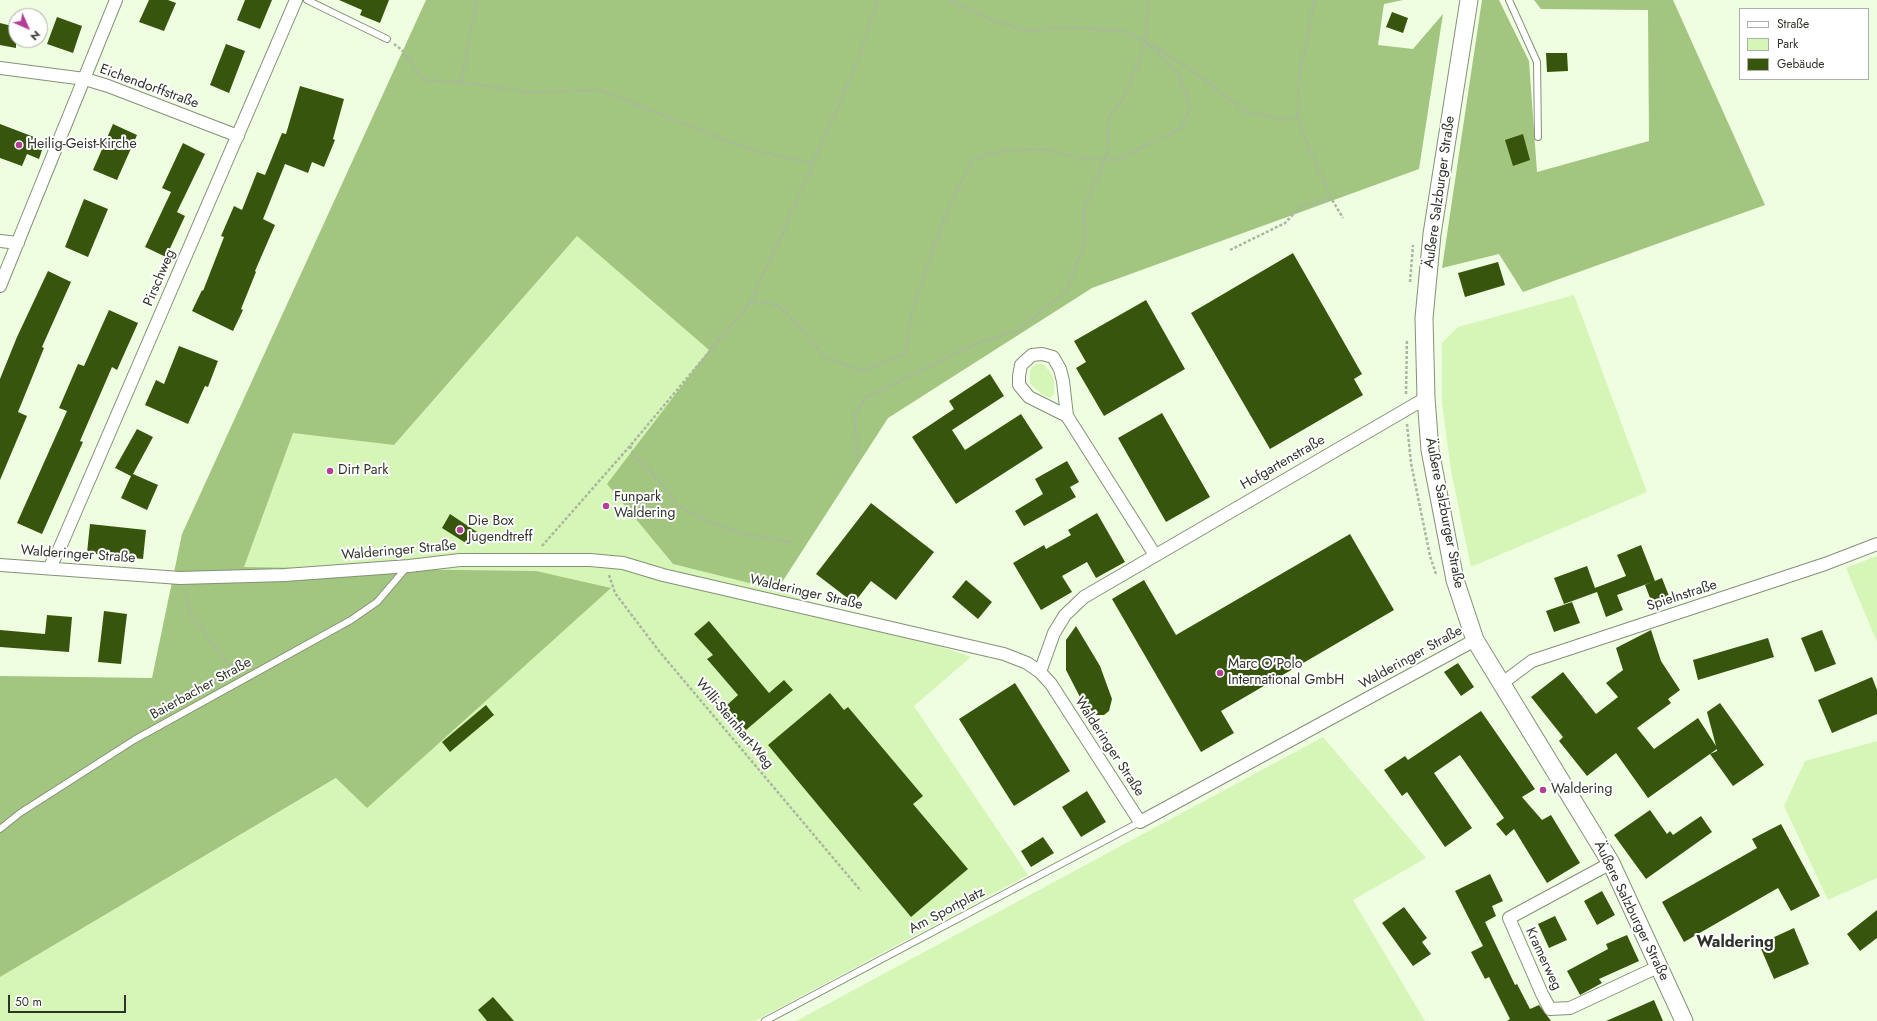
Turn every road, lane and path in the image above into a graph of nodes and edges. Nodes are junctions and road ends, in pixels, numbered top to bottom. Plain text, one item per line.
1 (116, 0) edge
2 (296, 0) edge
3 (307, 0) edge
4 (477, 0) edge
5 (878, 0) edge
6 (949, 0) edge
7 (1148, 0) edge
8 (1315, 0) edge
9 (1469, 0) edge
10 (1509, 0) edge
11 (387, 39) joint
12 (1146, 42) junction
13 (0, 68) edge
14 (85, 79) junction
15 (461, 82) junction
16 (1298, 117) junction
17 (238, 136) junction
18 (1538, 137) dead end
19 (1105, 160) junction
20 (812, 163) junction
21 (1331, 198) junction
22 (1343, 218) dead end
23 (0, 241) edge
24 (18, 243) junction
25 (1230, 250) dead end
26 (0, 286) edge
27 (750, 303) junction
28 (1426, 398) junction
29 (1067, 416) junction
30 (630, 446) junction
31 (857, 461) dead end
32 (791, 542) dead end
33 (1877, 544) edge
34 (1155, 555) junction
35 (528, 561) junction
36 (604, 561) junction
37 (0, 565) edge
38 (409, 566) junction
39 (49, 568) junction
40 (180, 578) junction
41 (1475, 640) junction
42 (1040, 672) junction
43 (241, 681) junction
44 (1501, 684) junction
45 (1140, 822) junction
46 (0, 828) edge
47 (1610, 862) junction
48 (861, 891) dead end
49 (1660, 966) junction
50 (765, 1021) edge
51 (1684, 1021) edge

1 - 14 street
2 - 17 street, Pirschweg
3 - 11 lane
4 - 15 path
5 - 20 path
6 - 12 path
7 - 12 path
8 - 16 path
9 - 28 main road, Äußere Salzburger Straße
10 - 18 lane
11 - 15 path
12 - 16 path
12 - 19 path
12 - 19 path
13 - 14 street, Eichendorffstraße
14 - 17 street, Eichendorffstraße
14 - 24 street
15 - 20 path
16 - 21 path
17 - 39 street, Pirschweg
19 - 27 path
19 - 31 path
20 - 27 path
21 - 22 path
21 - 25 path
23 - 24 street
24 - 26 street
27 - 30 path
28 - 34 street, Hofgartenstraße
28 - 41 main road, Äußere Salzburger Straße
29 - 29 street
29 - 34 street
30 - 32 path
30 - 35 path
33 - 44 street, Spielnstraße
34 - 42 street, Hofgartenstraße
35 - 36 street, Walderinger Straße
35 - 38 street, Walderinger Straße
36 - 42 street, Walderinger Straße
36 - 48 path, Willi-Steinhart-Weg
37 - 39 street, Walderinger Straße
38 - 40 street, Walderinger Straße
38 - 43 lane, Baierbacher Straße
39 - 40 street, Walderinger Straße
40 - 43 path
41 - 44 main road, Äußere Salzburger Straße
41 - 45 street, Walderinger Straße
42 - 45 street, Walderinger Straße
43 - 46 lane, Baierbacher Straße
44 - 47 main road, Äußere Salzburger Straße
45 - 50 lane, Am Sportplatz
47 - 49 main road, Äußere Salzburger Straße
47 - 49 street, Kramerweg
49 - 51 main road, Äußere Salzburger Straße

